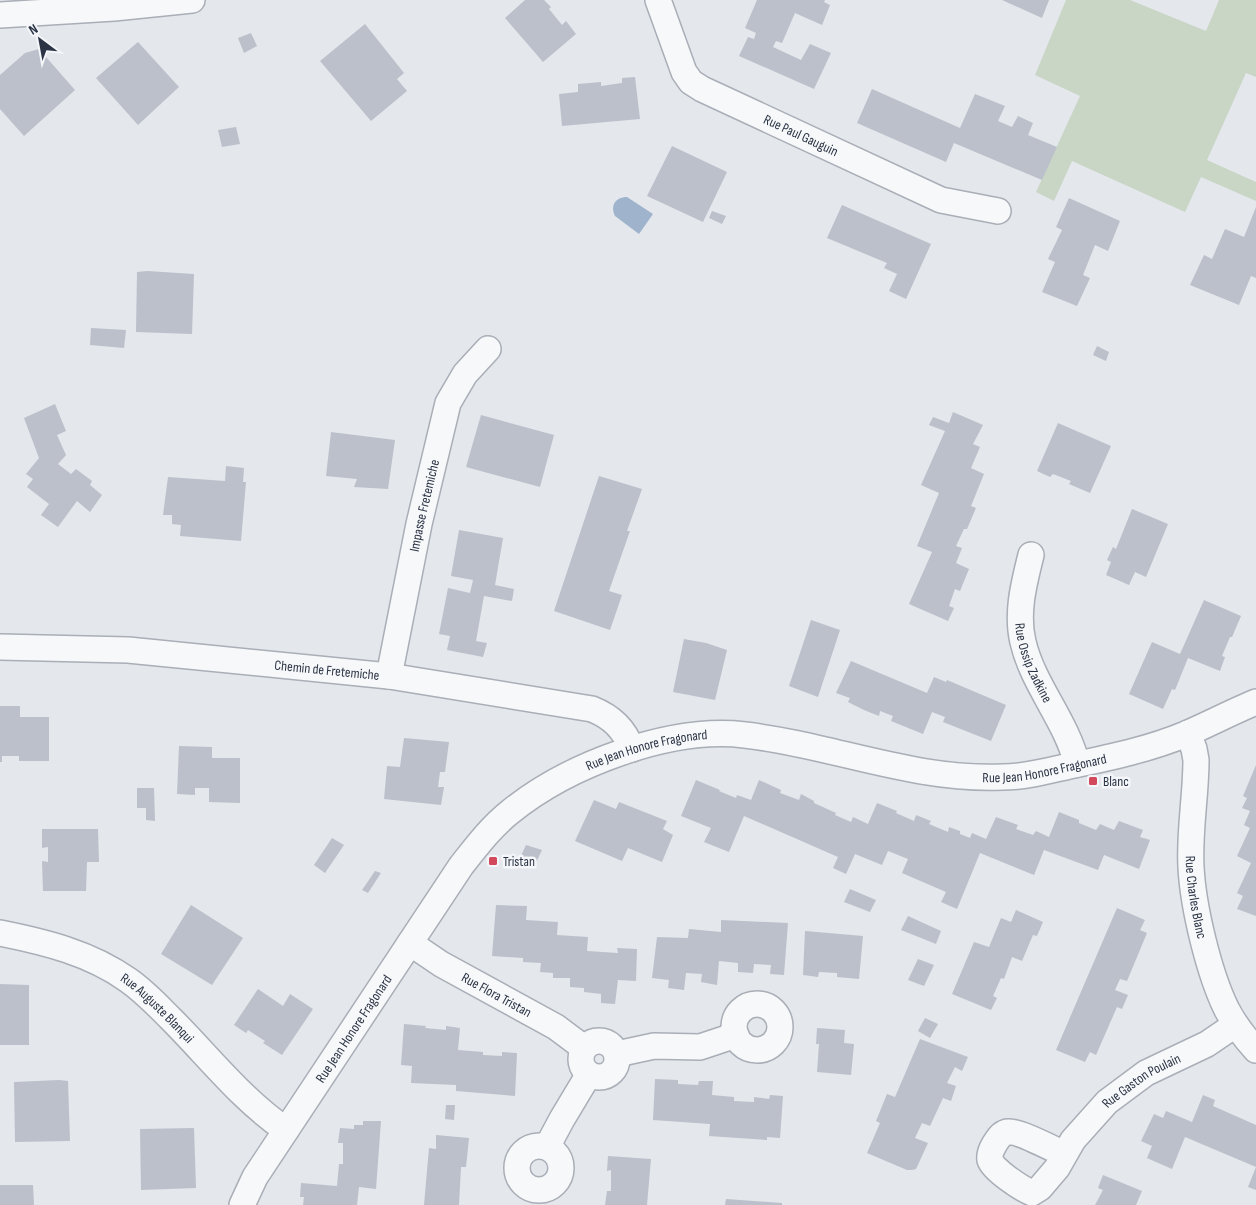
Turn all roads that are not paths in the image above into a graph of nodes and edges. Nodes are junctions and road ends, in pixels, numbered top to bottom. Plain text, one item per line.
1 (192, 0) edge
2 (658, 0) edge
3 (0, 14) edge
4 (998, 211) dead end
5 (488, 349) dead end
6 (1031, 555) dead end
7 (0, 646) edge
8 (389, 676) junction
9 (1256, 702) edge
10 (1188, 733) junction
11 (632, 749) junction
12 (1077, 764) junction
13 (0, 933) edge
14 (410, 943) junction
15 (1235, 1025) junction
16 (736, 1035) dead end
17 (584, 1048) junction
18 (1256, 1050) edge
19 (617, 1054) junction
20 (589, 1074) junction
21 (286, 1130) junction
22 (547, 1147) dead end
23 (1064, 1154) dead end
24 (242, 1205) edge

1 - 3 street
2 - 4 street, Rue Paul Gauguin
5 - 8 street, Impasse Fretemiche
6 - 12 street, Rue Ossip Zadkine
7 - 8 street, Chemin de Fretemiche
8 - 11 street, Chemin de Fretemiche
9 - 10 street, Rue Jean Honore Fragonard
10 - 12 street, Rue Jean Honore Fragonard
10 - 15 street, Rue Charles Blanc
11 - 12 street, Rue Jean Honore Fragonard
11 - 14 street, Rue Jean Honore Fragonard
13 - 21 street, Rue Auguste Blanqui
14 - 17 street, Rue Flora Tristan
14 - 21 street, Rue Jean Honore Fragonard
15 - 18 street, Rue Charles Blanc
15 - 23 street, Rue Gaston Poulain
16 - 19 street
17 - 19 street
17 - 20 street
19 - 20 street
20 - 22 street
21 - 24 street, Rue Jean Honore Fragonard

